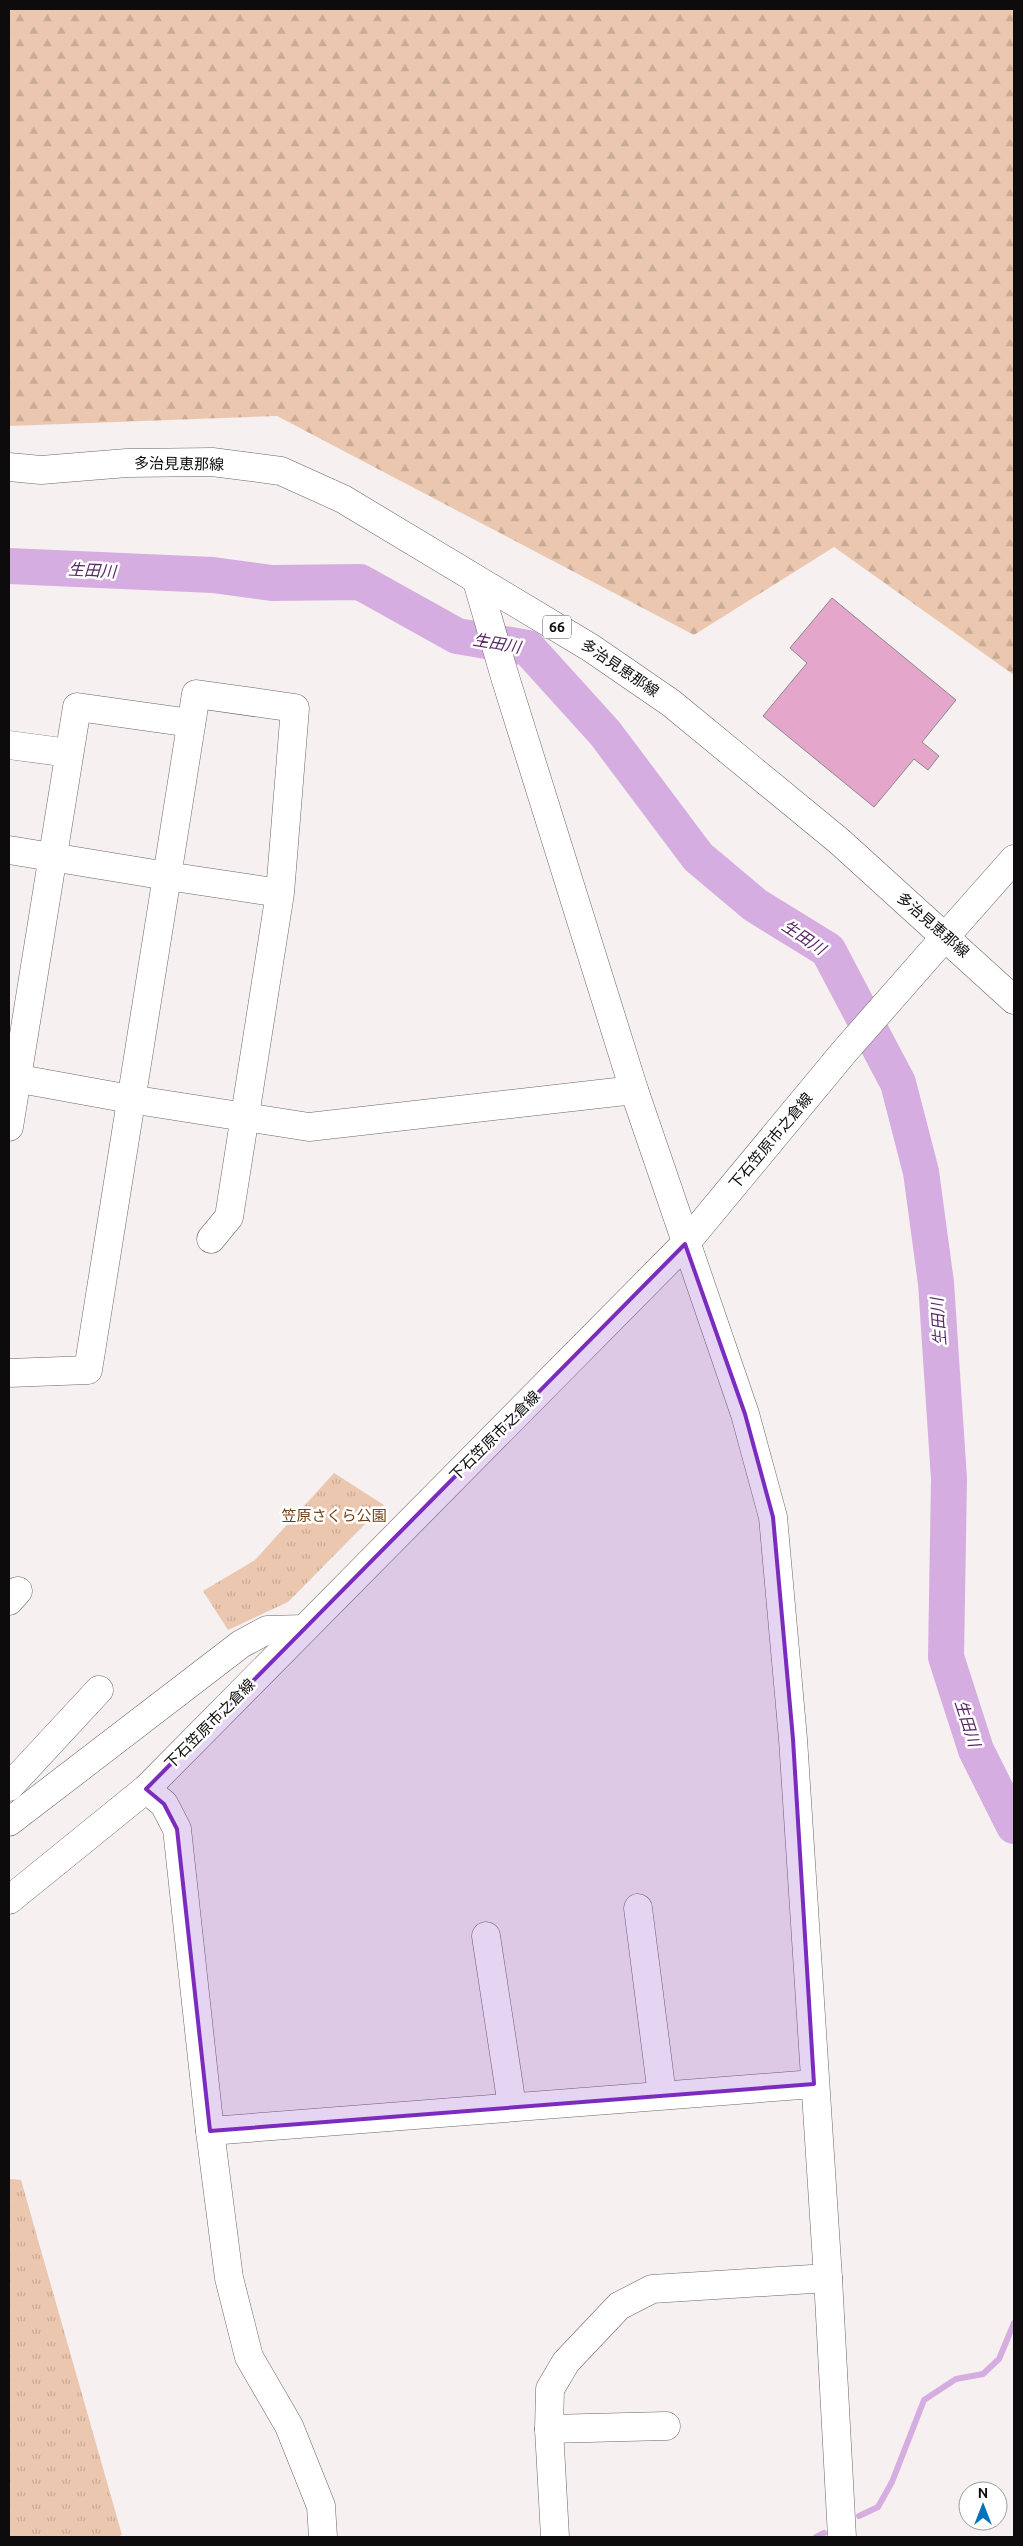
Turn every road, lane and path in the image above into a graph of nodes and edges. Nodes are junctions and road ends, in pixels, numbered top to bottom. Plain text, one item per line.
1 (9, 467) edge
2 (477, 581) junction
3 (190, 724) junction
4 (9, 745) edge
5 (69, 753) junction
6 (9, 850) edge
7 (52, 857) junction
8 (1014, 858) edge
9 (167, 876) junction
10 (280, 892) junction
11 (945, 937) junction
12 (1014, 1000) edge
13 (13, 1078) edge
14 (634, 1090) junction
15 (130, 1099) junction
16 (244, 1116) junction
17 (9, 1127) edge
18 (211, 1240) dead end
19 (685, 1244) junction
20 (9, 1373) edge
21 (304, 1629) junction
22 (99, 1690) dead end
23 (9, 1787) edge
24 (146, 1789) junction
25 (9, 1822) edge
26 (9, 1900) edge
27 (638, 1908) dead end
28 (486, 1936) dead end
29 (814, 2084) junction
30 (662, 2095) junction
31 (512, 2106) junction
32 (210, 2131) junction
33 (828, 2278) junction
34 (666, 2426) dead end
35 (549, 2429) junction
36 (323, 2537) edge
37 (555, 2537) edge
38 (842, 2537) edge

1 - 2 street, 多治見恵那線 / 66
2 - 11 street, 多治見恵那線 / 66
2 - 14 street
3 - 5 street
3 - 9 street
3 - 10 street
4 - 5 street
5 - 7 street
6 - 7 street
7 - 9 street
7 - 13 street
8 - 11 street, 下石笠原市之倉線
9 - 10 street
9 - 15 street
10 - 16 street
11 - 12 street, 多治見恵那線 / 66
11 - 19 street, 下石笠原市之倉線
13 - 15 street
13 - 17 street
14 - 16 street
14 - 19 street
15 - 16 street
15 - 20 street
16 - 18 street
19 - 21 street, 下石笠原市之倉線
19 - 29 street
21 - 24 street, 下石笠原市之倉線
21 - 25 street
22 - 23 street
24 - 26 street, 下石笠原市之倉線
24 - 32 street
27 - 30 street
28 - 31 street
29 - 30 street
29 - 33 street
30 - 31 street
31 - 32 street
32 - 36 street
33 - 35 street
33 - 38 street
34 - 35 street
35 - 37 street

